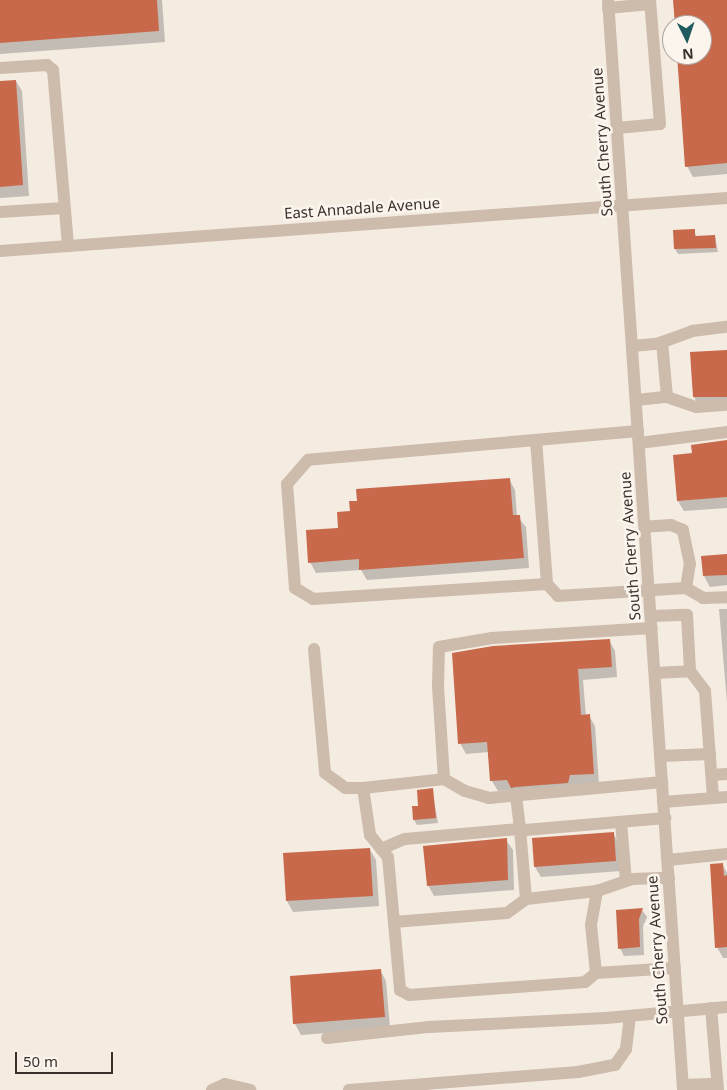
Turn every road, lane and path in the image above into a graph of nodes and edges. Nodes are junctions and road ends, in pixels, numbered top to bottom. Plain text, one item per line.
1 (650, 2) edge
2 (608, 4) edge
3 (0, 68) edge
4 (617, 128) junction
5 (727, 198) edge
6 (623, 206) junction
7 (64, 208) junction
8 (0, 212) edge
9 (68, 246) junction
10 (0, 252) edge
11 (727, 328) edge
12 (662, 342) junction
13 (632, 346) junction
14 (666, 397) junction
15 (636, 400) junction
16 (727, 405) edge
17 (727, 432) edge
18 (638, 437) junction
19 (536, 440) junction
20 (645, 527) junction
21 (547, 584) junction
22 (686, 588) junction
23 (649, 590) junction
24 (727, 597) edge
25 (651, 622) junction
26 (314, 648) dead end
27 (690, 671) junction
28 (655, 673) junction
29 (710, 754) junction
30 (660, 756) junction
31 (727, 774) edge
32 (712, 775) junction
33 (444, 779) junction
34 (662, 782) junction
35 (363, 788) junction
36 (516, 796) junction
37 (727, 797) edge
38 (713, 798) junction
39 (664, 802) junction
40 (665, 818) junction
41 (621, 822) junction
42 (520, 829) junction
43 (381, 850) junction
44 (727, 854) edge
45 (668, 860) junction
46 (669, 878) junction
47 (626, 881) junction
48 (597, 891) junction
49 (526, 899) junction
50 (394, 922) junction
51 (675, 968) junction
52 (596, 973) junction
53 (727, 1007) edge
54 (711, 1008) junction
55 (678, 1011) junction
56 (630, 1016) junction
57 (327, 1038) dead end
58 (717, 1087) edge
59 (683, 1088) edge
60 (212, 1090) edge
61 (250, 1090) edge
62 (349, 1090) edge

1 - 2 street
1 - 4 street
2 - 4 street, South Cherry Avenue
3 - 7 street
4 - 6 street, South Cherry Avenue
5 - 6 street, East Annadale Avenue
6 - 9 street, East Annadale Avenue
6 - 13 street, South Cherry Avenue
7 - 8 street
7 - 9 street
9 - 10 street, East Annadale Avenue
11 - 12 street
12 - 13 street
12 - 14 street
13 - 15 street, South Cherry Avenue
14 - 15 street
14 - 16 street
15 - 18 street, South Cherry Avenue
17 - 18 street
18 - 19 street
18 - 20 street, South Cherry Avenue
19 - 21 street
19 - 21 street
20 - 22 street
20 - 23 street, South Cherry Avenue
21 - 23 street
22 - 23 street
22 - 24 street
23 - 25 street, South Cherry Avenue
25 - 27 street
25 - 28 street, South Cherry Avenue
25 - 33 street
26 - 35 street
27 - 28 street
27 - 29 street
28 - 30 street, South Cherry Avenue
29 - 30 street
29 - 32 street
30 - 34 street, South Cherry Avenue
31 - 32 street
32 - 38 street
33 - 35 street
33 - 36 street
34 - 36 street
34 - 39 street, South Cherry Avenue
35 - 43 street
36 - 42 street
37 - 38 street
38 - 39 street
39 - 40 street, South Cherry Avenue
40 - 41 street
40 - 45 street, South Cherry Avenue
41 - 42 street
41 - 47 street
42 - 43 street
42 - 49 street
43 - 50 street
44 - 45 street
45 - 46 street, South Cherry Avenue
46 - 47 street
46 - 51 street, South Cherry Avenue
47 - 48 street
48 - 49 street
48 - 52 street
49 - 50 street
50 - 52 street
51 - 52 street
51 - 55 street, South Cherry Avenue
53 - 54 street
54 - 55 street
54 - 58 street
55 - 56 street
55 - 59 street, South Cherry Avenue
56 - 57 street
56 - 62 street
58 - 59 street
60 - 61 street

